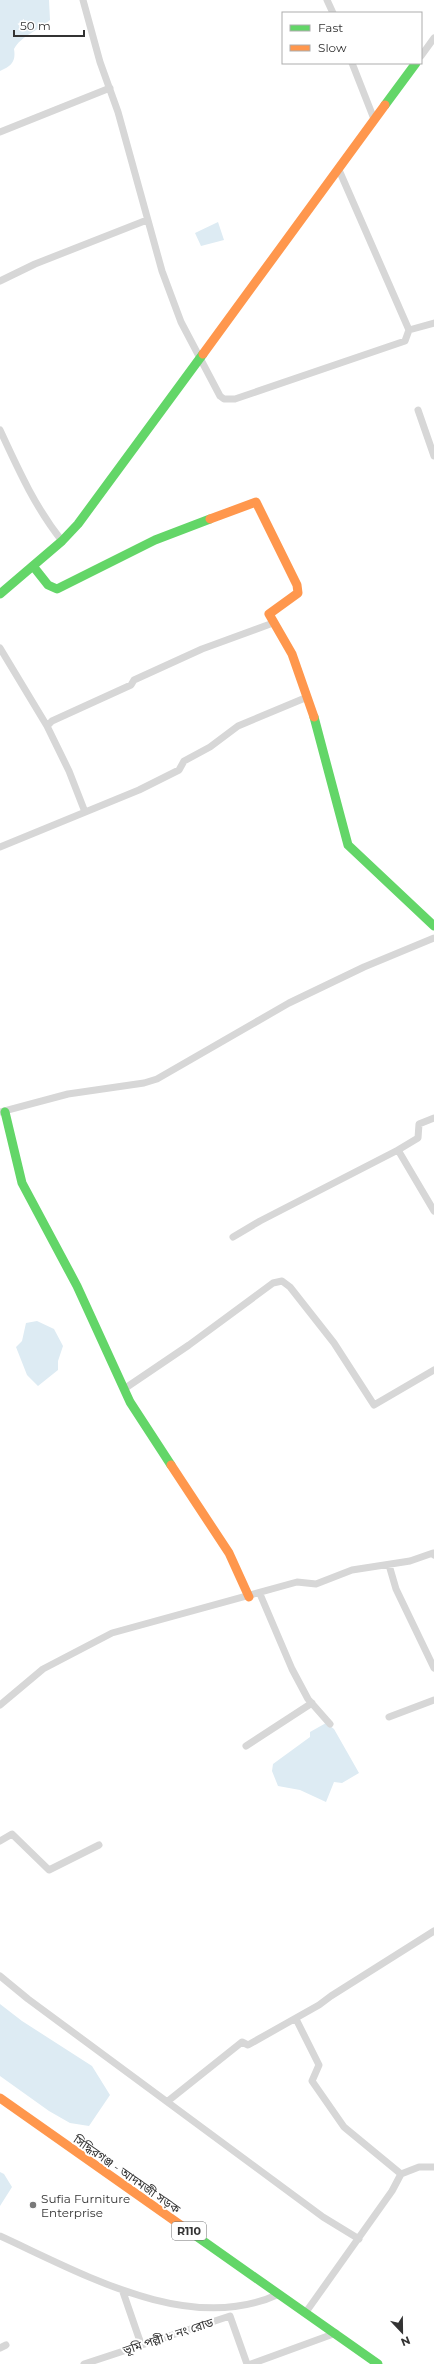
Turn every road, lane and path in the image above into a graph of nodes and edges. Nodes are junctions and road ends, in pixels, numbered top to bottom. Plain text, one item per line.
1 (83, 0) edge
2 (327, 0) edge
3 (332, 12) edge
4 (434, 38) edge
5 (422, 55) edge
6 (352, 64) edge
7 (415, 64) edge
8 (110, 88) junction
9 (374, 119) junction
10 (0, 132) edge
11 (339, 170) junction
12 (148, 220) junction
13 (0, 281) edge
14 (434, 323) edge
15 (409, 330) junction
16 (199, 358) junction
17 (418, 410) dead end
18 (0, 430) edge
19 (434, 456) edge
20 (62, 541) junction
21 (33, 566) junction
22 (0, 594) edge
23 (273, 623) junction
24 (0, 648) edge
25 (305, 698) junction
26 (47, 726) junction
27 (85, 812) junction
28 (0, 848) edge
29 (434, 926) edge
30 (434, 938) edge
31 (3, 1112) edge
32 (434, 1118) edge
33 (398, 1150) junction
34 (434, 1211) edge
35 (233, 1237) dead end
36 (434, 1370) edge
37 (124, 1389) junction
38 (434, 1556) edge
39 (388, 1565) junction
40 (260, 1594) junction
41 (249, 1596) junction
42 (434, 1668) edge
43 (434, 1700) edge
44 (312, 1703) junction
45 (0, 1705) edge
46 (389, 1717) dead end
47 (330, 1724) dead end
48 (246, 1746) dead end
49 (0, 1841) edge
50 (99, 1845) dead end
51 (434, 1931) edge
52 (0, 1976) edge
53 (296, 2019) junction
54 (0, 2098) edge
55 (168, 2102) junction
56 (434, 2167) edge
57 (401, 2174) junction
58 (0, 2236) edge
59 (359, 2239) junction
60 (122, 2292) dead end
61 (279, 2294) junction
62 (306, 2312) junction
63 (336, 2333) junction
64 (141, 2344) junction
65 (89, 2363) edge
66 (247, 2364) edge
67 (251, 2364) edge
68 (378, 2364) edge

1 - 8 street
2 - 3 street
4 - 5 street
6 - 9 street
7 - 9 street
8 - 10 street
8 - 12 street
9 - 11 street
11 - 15 street
11 - 16 street
12 - 13 street
12 - 16 street
14 - 15 street
15 - 16 street
16 - 20 street
17 - 19 street
18 - 20 street
20 - 21 street
21 - 22 street
21 - 23 street
23 - 25 street
23 - 26 street
24 - 26 street
25 - 27 street
25 - 29 street
26 - 27 street
27 - 28 street
30 - 31 street
31 - 37 street
32 - 33 street
33 - 34 street
33 - 35 street
36 - 37 street
37 - 41 street
38 - 39 street
39 - 40 street
39 - 42 street
40 - 41 street
40 - 44 street
41 - 45 street
43 - 46 street
44 - 47 street
44 - 48 street
49 - 50 street
51 - 53 street
52 - 55 street
53 - 55 street
53 - 57 street
54 - 61 street, সিদ্ধিরগঞ্জ - আদমজী সড়ক / R110
55 - 59 street
56 - 57 street
57 - 59 street
58 - 61 street
59 - 62 street
60 - 64 street
61 - 62 street, সিদ্ধিরগঞ্জ - আদমজী সড়ক / R110
62 - 63 street, সিদ্ধিরগঞ্জ - আদমজী সড়ক / R110
63 - 67 street
63 - 68 street, সিদ্ধিরগঞ্জ - আদমজী সড়ক / R110
64 - 65 street, ভূমি পল্লী ৮ নং রোড
64 - 66 street, ভূমি পল্লী ৮ নং রোড

